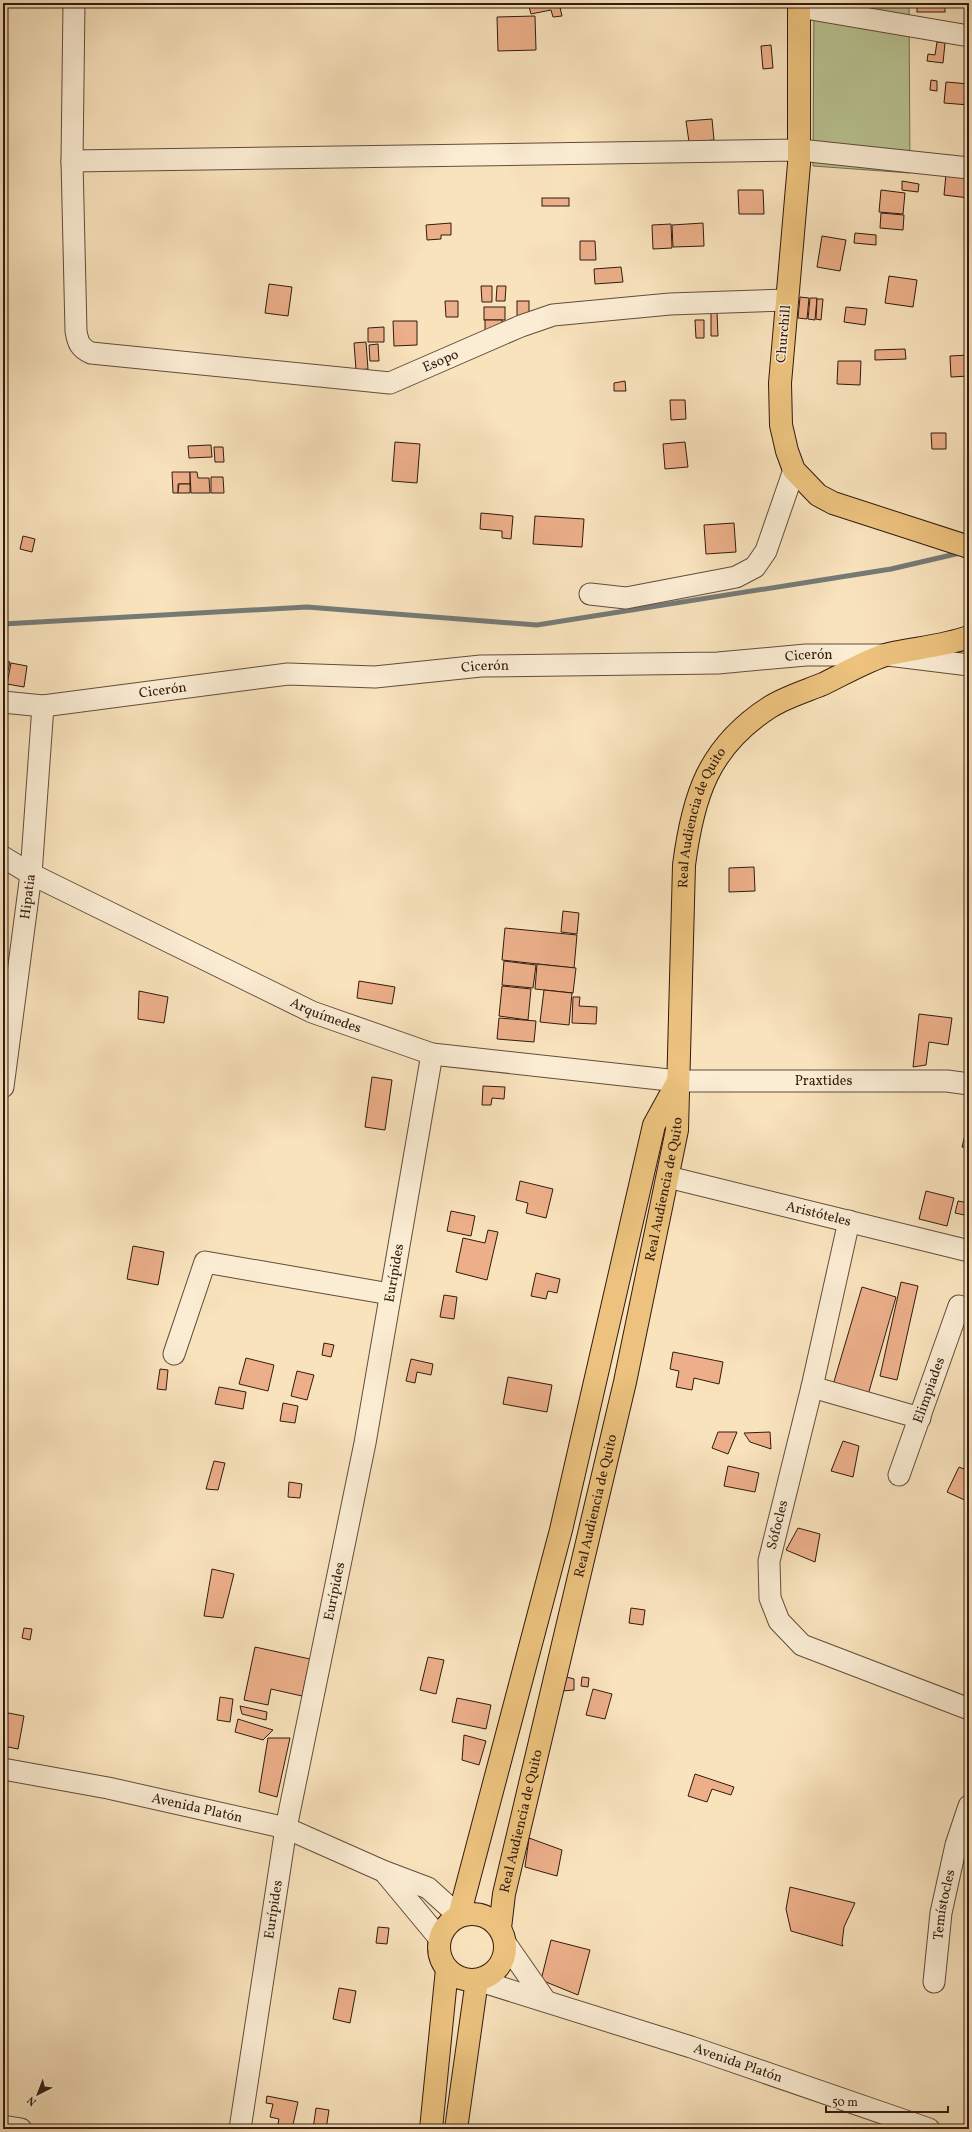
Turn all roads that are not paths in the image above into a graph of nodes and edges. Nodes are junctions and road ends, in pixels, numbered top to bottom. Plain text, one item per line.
1 (74, 3) edge
2 (799, 5) edge
3 (969, 36) edge
4 (800, 150) junction
5 (72, 161) junction
6 (969, 168) edge
7 (787, 300) junction
8 (794, 470) junction
9 (969, 547) edge
10 (590, 594) dead end
11 (969, 638) edge
12 (888, 655) junction
13 (969, 665) edge
14 (3, 702) edge
15 (43, 706) junction
16 (3, 857) edge
17 (31, 874) junction
18 (432, 1054) junction
19 (678, 1081) junction
20 (969, 1084) edge
21 (3, 1087) edge
22 (668, 1177) junction
23 (849, 1221) junction
24 (969, 1251) edge
25 (390, 1294) junction
26 (958, 1306) dead end
27 (174, 1354) dead end
28 (812, 1387) junction
29 (920, 1418) junction
30 (900, 1475) dead end
31 (969, 1709) edge
32 (3, 1769) edge
33 (969, 1806) edge
34 (286, 1828) junction
35 (383, 1871) junction
36 (459, 1916) junction
37 (503, 1936) junction
38 (440, 1939) junction
39 (447, 1969) junction
40 (477, 1980) junction
41 (934, 1982) dead end
42 (545, 2000) junction
43 (3, 2126) edge
44 (22, 2129) edge
45 (240, 2129) edge
46 (432, 2129) edge
47 (456, 2129) edge
48 (929, 2129) edge

1 - 5 street
2 - 3 street
2 - 4 main road, Churchill
4 - 5 street
4 - 6 street
4 - 7 main road, Churchill
5 - 7 street, Esopo
7 - 8 main road, Churchill
8 - 9 main road, Churchill
8 - 10 street
11 - 12 main road
12 - 13 street, Cicerón
12 - 15 street, Cicerón
12 - 19 main road, Real Audiencia de Quito
14 - 15 street, Cicerón
15 - 17 street, Hipatia
16 - 17 street, Arquímedes
17 - 18 street, Arquímedes
17 - 21 street, Hipatia
18 - 19 street, Arquímedes
18 - 25 street, Eurípides
19 - 20 street, Praxtides
19 - 22 main road, Real Audiencia de Quito
19 - 36 main road, Real Audiencia de Quito
22 - 23 street, Aristóteles
22 - 37 main road, Real Audiencia de Quito
23 - 24 street, Aristóteles
23 - 28 street, Sófocles
25 - 27 street
25 - 34 street, Eurípides
26 - 29 street, Elimpiades
28 - 29 street
28 - 31 street, Sófocles
29 - 30 street, Elimpiades
32 - 34 street, Avenida Platón
33 - 41 street, Temístocles
34 - 35 street, Avenida Platón
34 - 45 street, Eurípides
35 - 36 street, Avenida Platón
35 - 38 street, Avenida Platón
36 - 37 main road
36 - 38 main road
37 - 40 main road
37 - 42 street
38 - 39 main road
39 - 40 main road
39 - 46 main road
40 - 42 street, Avenida Platón
40 - 47 main road
42 - 48 street, Avenida Platón
43 - 44 street

